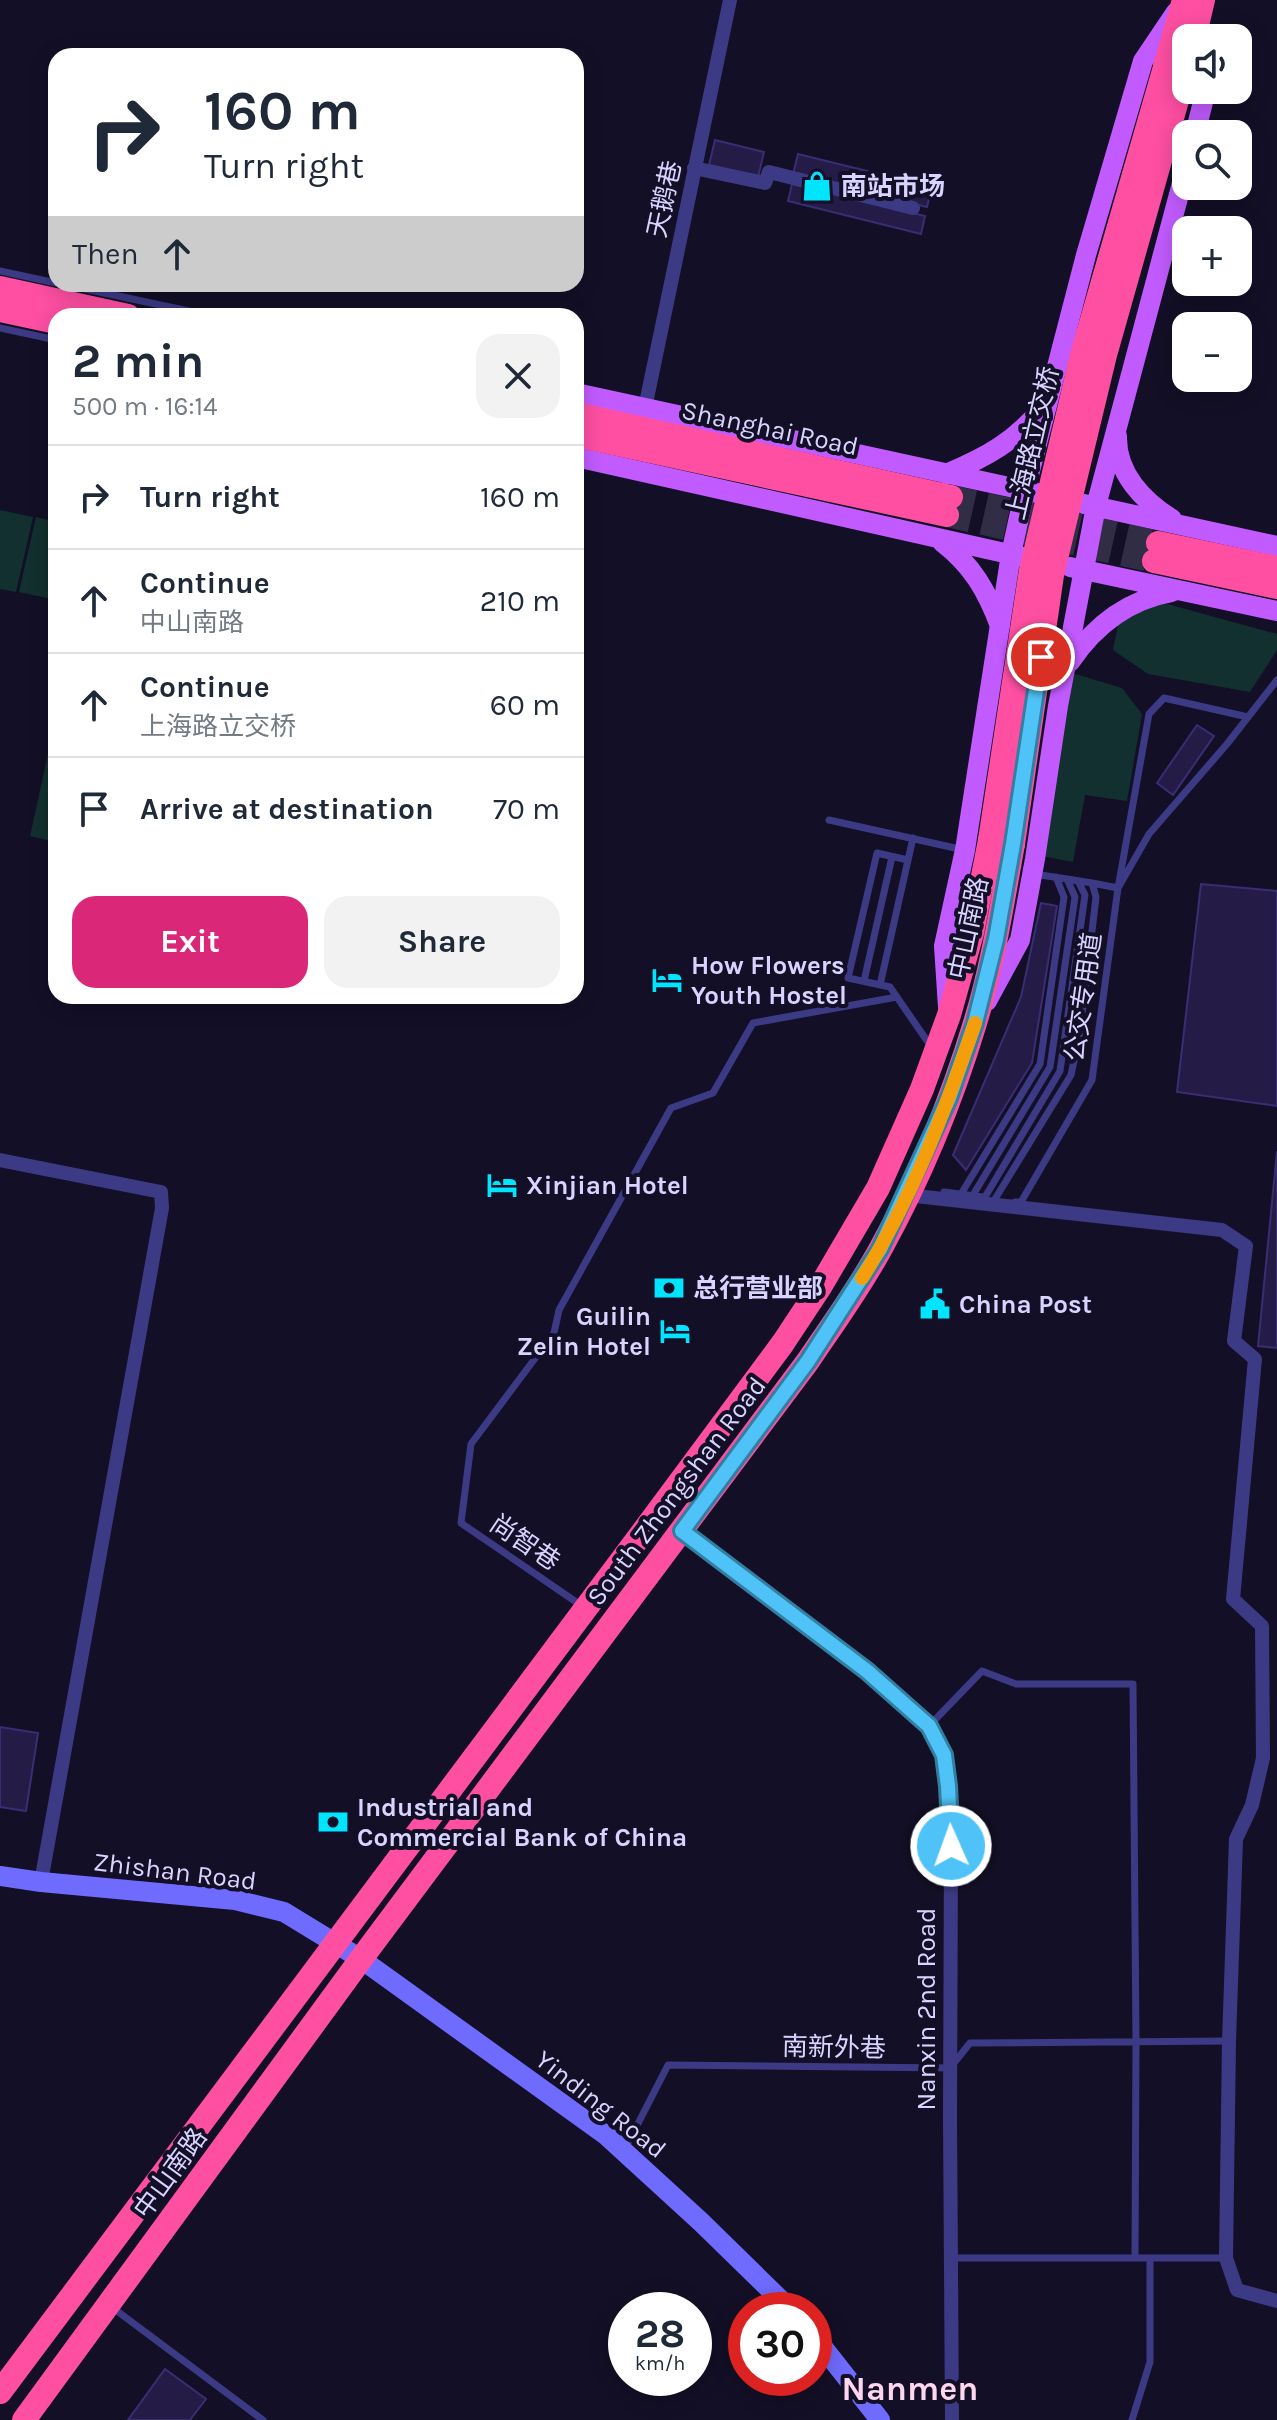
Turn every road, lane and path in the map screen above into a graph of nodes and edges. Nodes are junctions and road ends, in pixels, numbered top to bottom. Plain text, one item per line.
1 (730, 0) edge
2 (1196, 2) edge
3 (1190, 24) edge
4 (1195, 24) edge
5 (1202, 24) edge
6 (1172, 96) edge
7 (694, 168) junction
8 (1177, 200) edge
9 (913, 208) dead end
10 (0, 271) edge
11 (48, 281) edge
12 (0, 288) edge
13 (100, 292) edge
14 (91, 308) edge
15 (174, 308) edge
16 (0, 310) edge
17 (48, 320) edge
18 (0, 328) edge
19 (48, 338) edge
20 (584, 395) edge
21 (1046, 404) junction
22 (645, 408) junction
23 (584, 416) edge
24 (1118, 422) junction
25 (584, 436) edge
26 (584, 459) edge
27 (1025, 490) junction
28 (948, 495) junction
29 (1096, 506) junction
30 (1182, 525) junction
31 (936, 537) junction
32 (1277, 546) edge
33 (1011, 554) junction
34 (1277, 568) edge
35 (1083, 570) junction
36 (1277, 587) edge
37 (1181, 590) junction
38 (1277, 611) edge
39 (1000, 627) junction
40 (1065, 668) junction
41 (1277, 680) edge
42 (1248, 717) junction
43 (829, 820) dead end
44 (913, 838) junction
45 (1002, 842) junction
46 (965, 850) junction
47 (892, 857) junction
48 (908, 860) junction
49 (1032, 874) junction
50 (1056, 877) junction
51 (1067, 879) junction
52 (1078, 881) junction
53 (1092, 883) junction
54 (1118, 888) junction
55 (864, 981) junction
56 (880, 985) junction
57 (897, 997) junction
58 (949, 1015) junction
59 (975, 1023) junction
60 (935, 1054) junction
61 (0, 1160) edge
62 (908, 1192) junction
63 (961, 1194) junction
64 (973, 1195) junction
65 (985, 1197) junction
66 (995, 1199) junction
67 (682, 1531) junction
68 (585, 1608) junction
69 (929, 1726) junction
70 (0, 1876) edge
71 (41, 1882) junction
72 (335, 1943) junction
73 (361, 1959) junction
74 (1229, 2041) junction
75 (1136, 2042) junction
76 (950, 2068) junction
77 (624, 2151) junction
78 (951, 2258) junction
79 (1135, 2258) junction
80 (1150, 2258) junction
81 (1226, 2258) junction
82 (773, 2292) edge
83 (1277, 2301) edge
84 (108, 2304) junction
85 (832, 2359) edge
86 (0, 2392) edge
87 (24, 2420) edge
88 (263, 2420) edge
89 (880, 2420) edge
90 (952, 2420) edge
91 (1132, 2420) edge

1 - 7 street, 天鹅巷
2 - 3 highway
2 - 4 highway
2 - 5 main road
2 - 21 main road
6 - 45 highway, 上海路立交桥, bridge
7 - 9 street
7 - 22 street, 天鹅巷
8 - 24 main road
10 - 11 lane
12 - 14 highway
13 - 15 lane
16 - 17 highway
18 - 19 lane
20 - 22 main road
21 - 27 main road
21 - 28 main road
22 - 28 main road
23 - 28 highway, Shanghai Road
24 - 29 main road
24 - 30 main road
25 - 28 highway
26 - 31 main road
27 - 28 main road
27 - 29 main road
27 - 33 main road
29 - 30 main road
29 - 35 main road
30 - 32 main road
31 - 33 main road
31 - 39 main road
33 - 35 main road
33 - 39 main road
34 - 36 highway
35 - 37 main road
35 - 40 main road
37 - 38 main road
37 - 40 main road
39 - 46 main road
40 - 49 main road
41 - 42 lane
42 - 54 lane, 公交专用道
42 - 54 lane
43 - 44 lane
44 - 46 lane
44 - 48 lane
45 - 58 highway, 中山南路
45 - 59 highway, 中山南路
46 - 58 main road
47 - 48 lane
47 - 55 lane
47 - 55 lane
48 - 56 lane
49 - 50 lane
49 - 59 main road
50 - 51 lane
50 - 63 lane
51 - 52 lane
51 - 64 lane
52 - 53 lane
52 - 65 lane
53 - 54 lane
53 - 66 lane
54 - 66 lane, 公交专用道
55 - 56 lane
56 - 57 lane
57 - 60 lane
57 - 68 lane, 尚智巷
58 - 60 highway, South Zhongshan Road
59 - 62 highway, South Zhongshan Road
60 - 68 highway, South Zhongshan Road
61 - 71 street
62 - 63 lane, 公交专用道
62 - 67 highway, South Zhongshan Road
62 - 74 street
63 - 64 lane, 公交专用道
64 - 65 lane, 公交专用道
65 - 66 lane, 公交专用道
67 - 69 street, Nanxin 2nd Road
67 - 73 highway, South Zhongshan Road
68 - 72 highway, South Zhongshan Road
69 - 75 lane
69 - 76 street, Nanxin 2nd Road
70 - 71 street, Zhishan Road
71 - 72 street, Zhishan Road
72 - 73 street, Zhishan Road
72 - 86 highway, 中山南路
73 - 77 street, Yinding Road
73 - 84 highway, 中山南路
74 - 75 lane
74 - 81 street
75 - 76 lane
75 - 79 lane
76 - 77 lane, 南新外巷
76 - 78 street, Nanxin 2nd Road
77 - 82 street, Yinding Road
78 - 79 lane
78 - 90 street, Nanxin 2nd Road
79 - 80 lane
80 - 81 lane
80 - 91 lane
81 - 83 street
84 - 87 highway, 中山南路
84 - 88 lane
85 - 89 street

